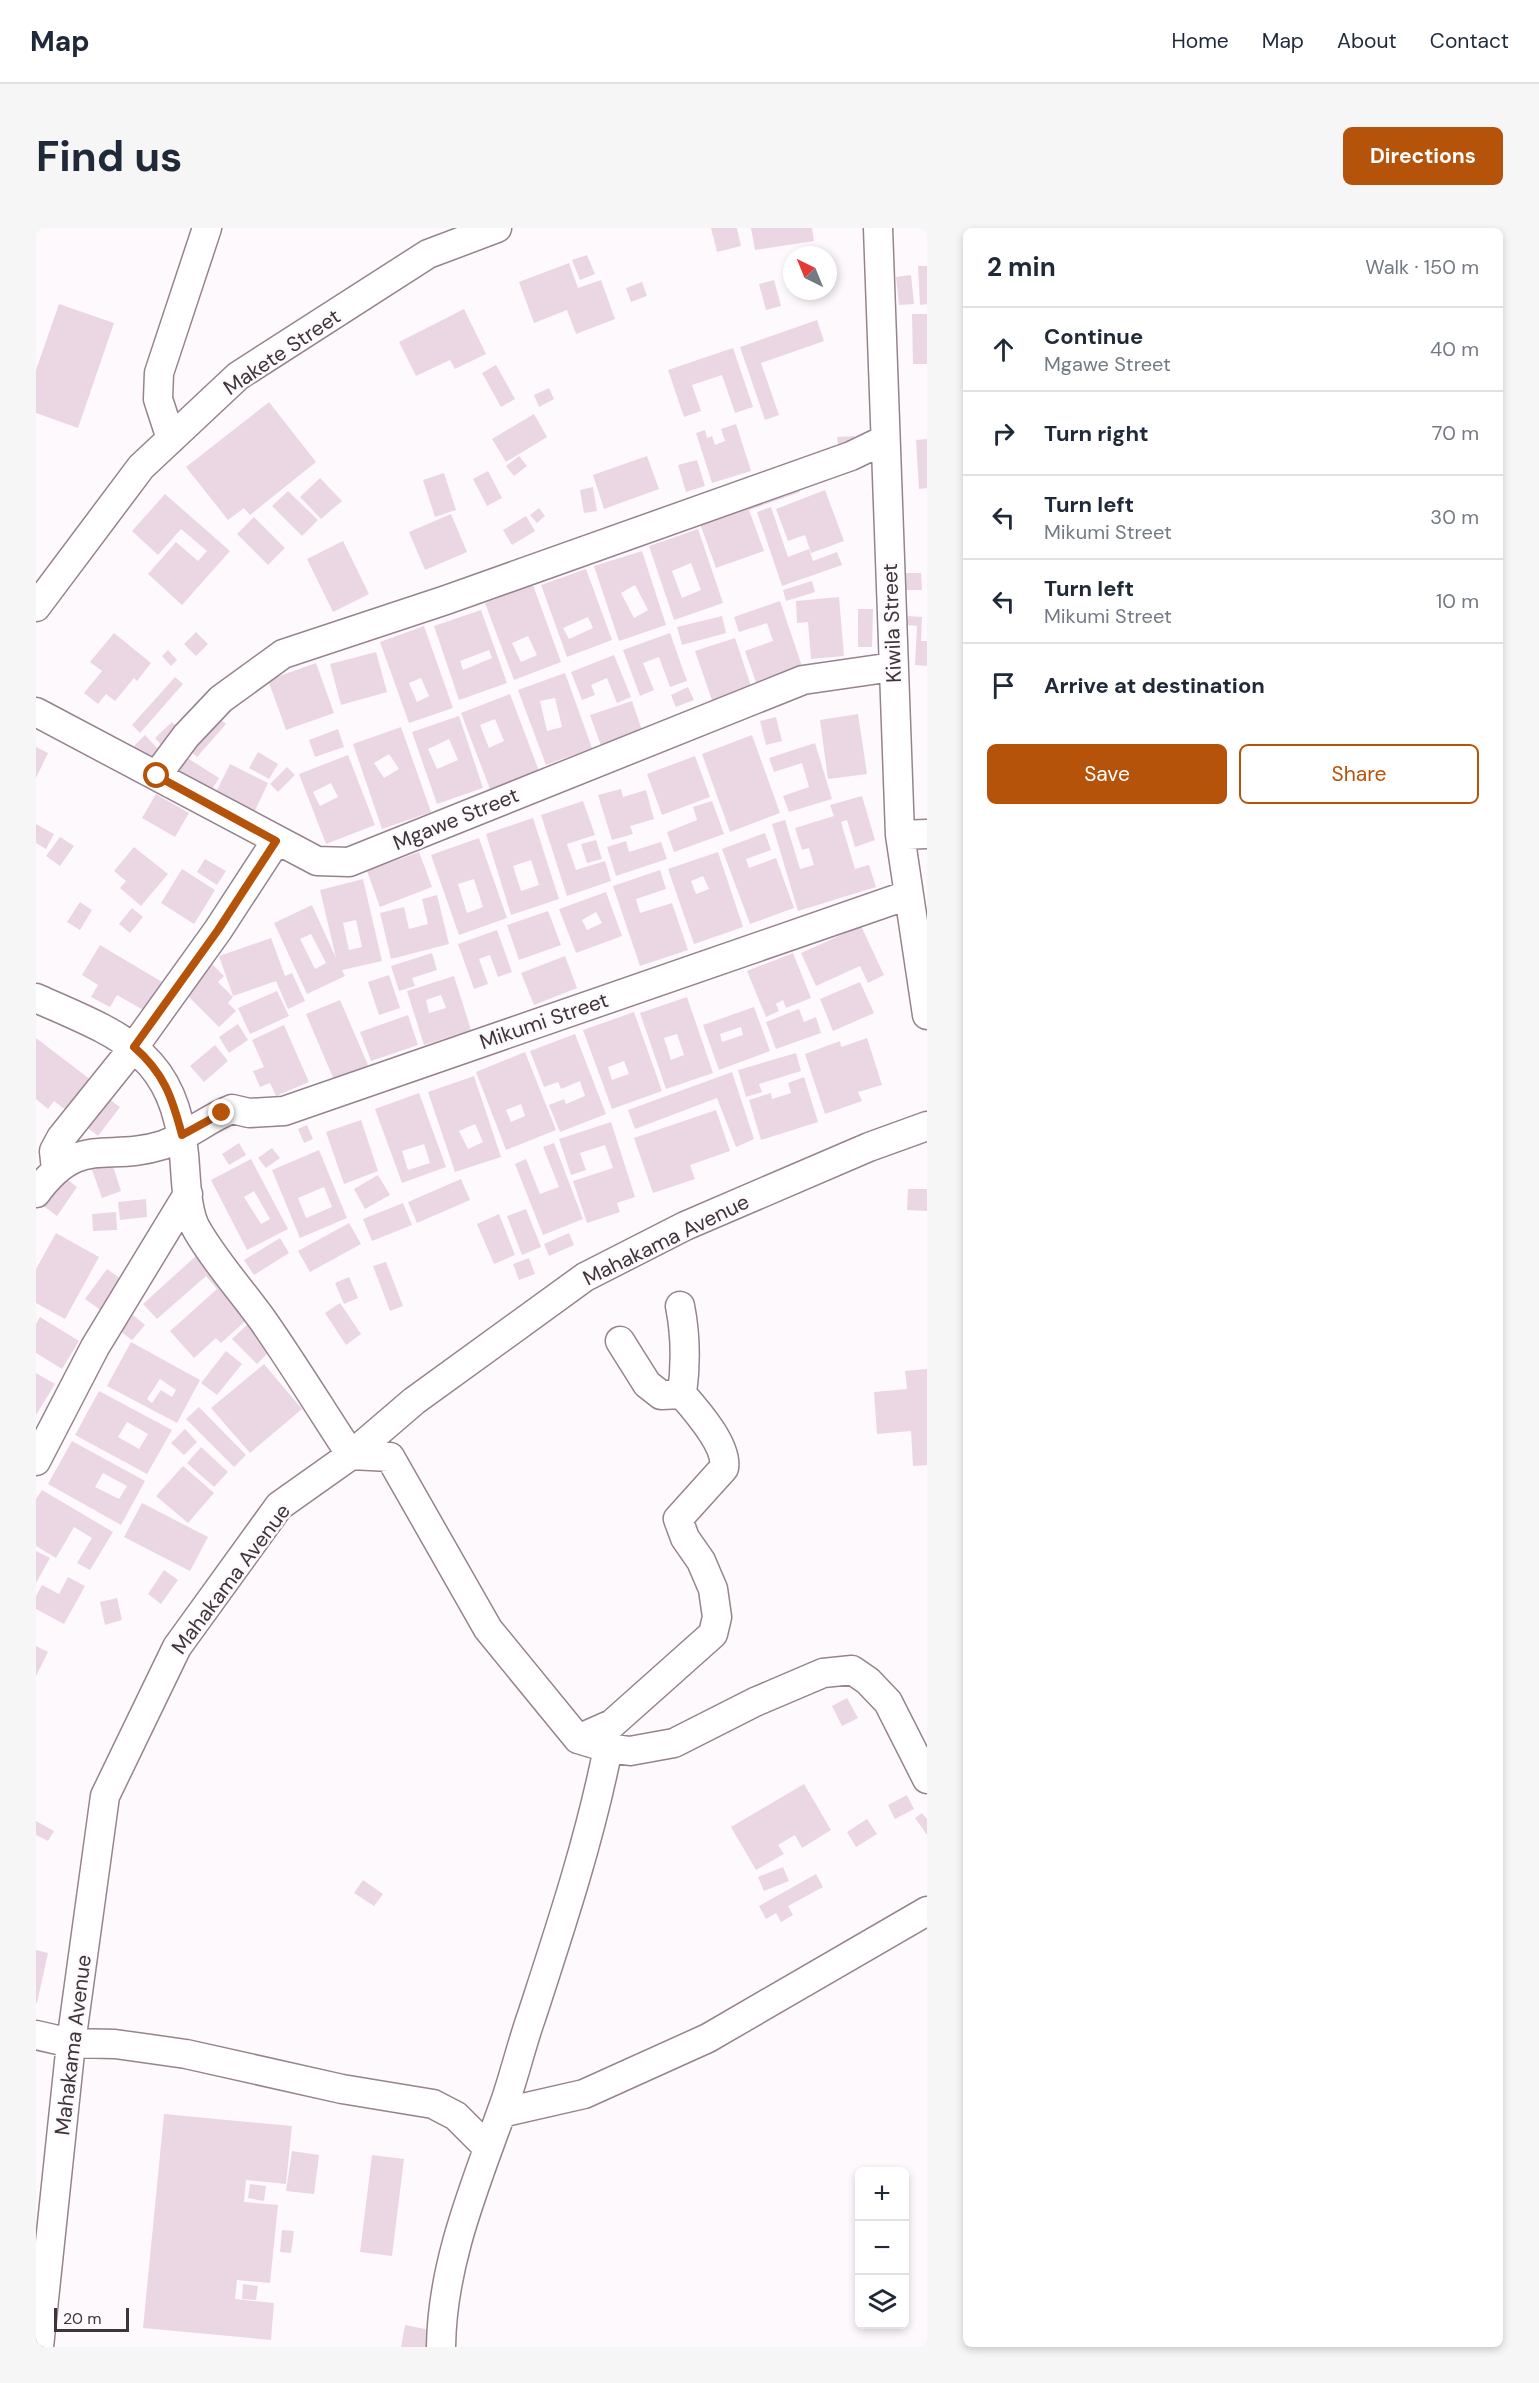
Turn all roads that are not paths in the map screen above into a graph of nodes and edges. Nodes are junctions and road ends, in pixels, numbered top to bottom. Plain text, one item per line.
1 (207, 228) edge
2 (497, 228) edge
3 (878, 228) edge
4 (171, 439) junction
5 (884, 440) junction
6 (36, 607) edge
7 (894, 667) junction
8 (36, 712) edge
9 (157, 776) junction
10 (914, 835) edge
11 (276, 841) junction
12 (908, 895) junction
13 (36, 998) edge
14 (927, 1015) edge
15 (134, 1047) junction
16 (927, 1126) edge
17 (182, 1135) junction
18 (56, 1170) junction
19 (36, 1192) edge
20 (188, 1194) junction
21 (680, 1306) dead end
22 (620, 1341) dead end
23 (682, 1394) junction
24 (351, 1455) junction
25 (36, 1461) edge
26 (578, 1739) junction
27 (608, 1748) junction
28 (927, 1779) edge
29 (927, 1911) edge
30 (36, 2035) edge
31 (71, 2043) junction
32 (501, 2113) junction
33 (488, 2148) junction
34 (39, 2347) edge
35 (441, 2347) edge

1 - 4 street
2 - 4 street, Makete Street
3 - 5 street, Kiwila Street
4 - 6 street, Makete Street
5 - 7 street, Kiwila Street
5 - 9 street
7 - 10 street, Kiwila Street
7 - 11 street, Mgawe Street
8 - 9 street, Mgawe Street
9 - 11 street, Mgawe Street
10 - 12 street, Kiwila Street
11 - 15 street
12 - 14 street, Kiwila Street
12 - 17 street, Mikumi Street
13 - 15 street
15 - 17 street
15 - 18 street
16 - 24 street, Mahakama Avenue
17 - 18 street, Mikumi Street
17 - 20 street
18 - 19 street, Mikumi Street
20 - 24 street
20 - 25 street
21 - 23 street
22 - 23 street
23 - 26 street
24 - 26 street
24 - 31 street, Mahakama Avenue
26 - 27 street
27 - 28 street
27 - 32 street
29 - 32 street
30 - 31 street
31 - 33 street
31 - 34 street, Mahakama Avenue
32 - 33 street
33 - 35 street

